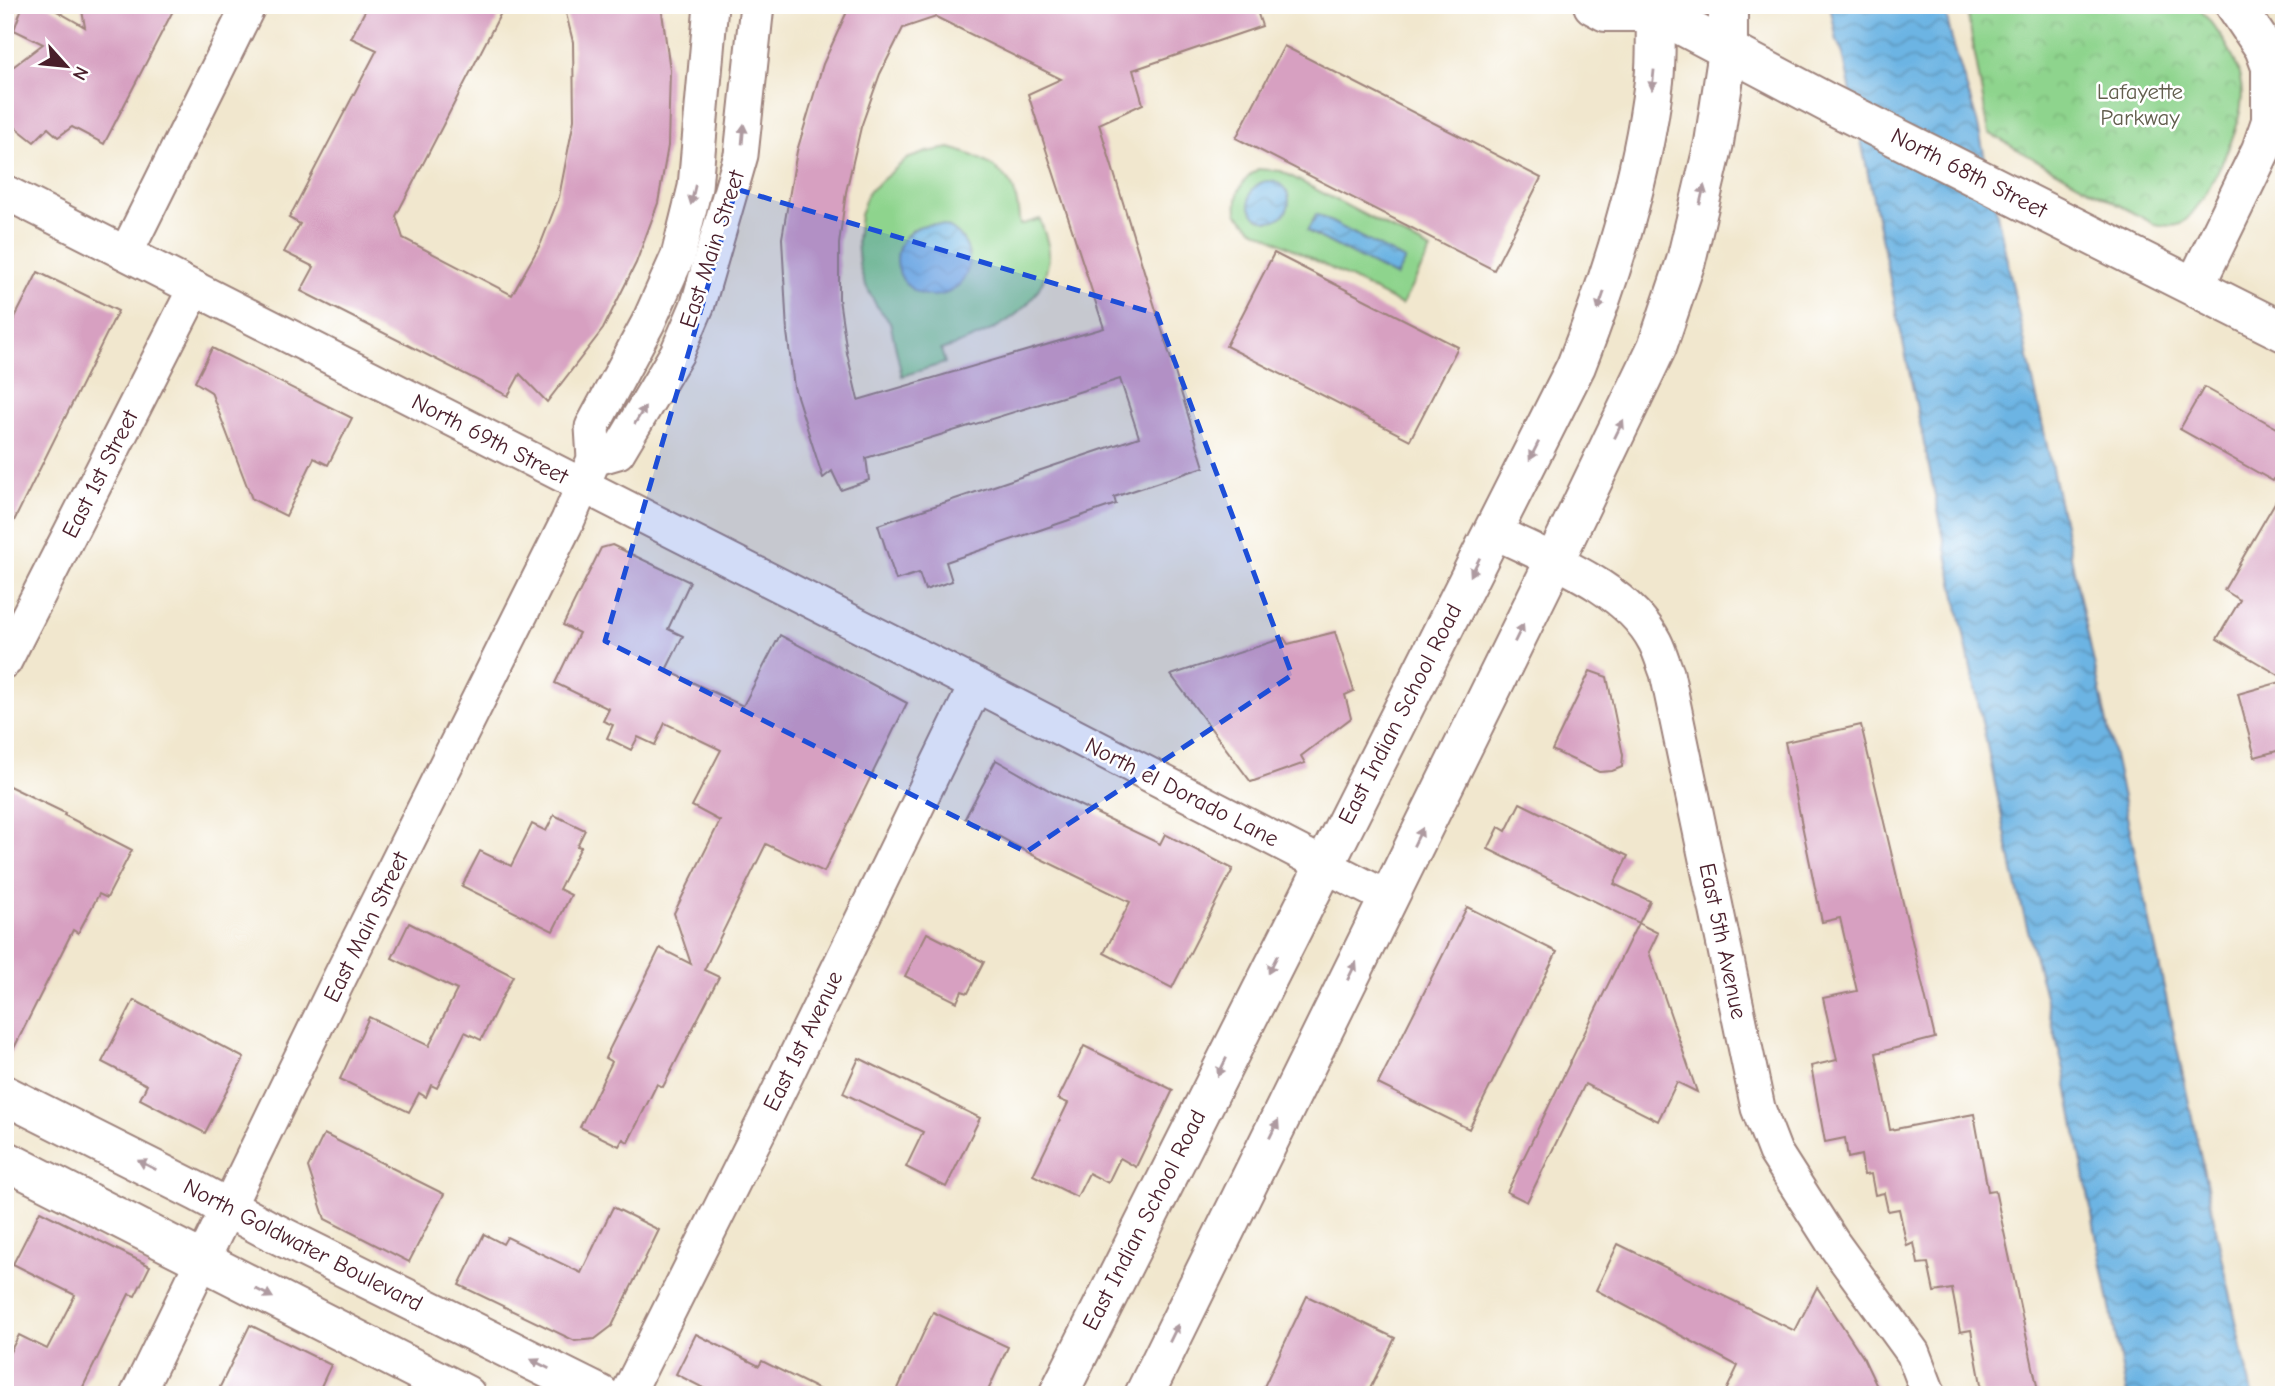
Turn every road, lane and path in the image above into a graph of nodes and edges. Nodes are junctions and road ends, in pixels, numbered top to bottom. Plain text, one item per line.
1 (249, 5) edge
2 (711, 5) edge
3 (757, 5) edge
4 (1593, 5) edge
5 (1728, 5) edge
6 (2235, 5) edge
7 (1654, 8) edge
8 (1728, 51) junction
9 (5, 192) edge
10 (126, 253) junction
11 (2195, 286) junction
12 (195, 288) junction
13 (2284, 332) edge
14 (589, 473) junction
15 (1493, 531) junction
16 (1554, 562) junction
17 (5, 661) edge
18 (976, 685) junction
19 (1323, 865) junction
20 (1388, 898) junction
21 (5, 1095) edge
22 (5, 1160) edge
23 (229, 1209) junction
24 (204, 1262) junction
25 (137, 1395) edge
26 (466, 1395) edge
27 (601, 1395) edge
28 (627, 1395) edge
29 (1058, 1395) edge
30 (1144, 1395) edge
31 (1928, 1395) edge

1 - 10 street
2 -> 14 street, East Main Street
14 -> 3 street, East Main Street
4 - 7 main road, North 68th Street
5 - 8 main road
6 - 11 main road
7 - 8 main road, North 68th Street
7 -> 15 main road, East Indian School Road
8 - 11 main road, North 68th Street
16 -> 8 main road
9 - 10 street, North 69th Street
10 - 12 street, North 69th Street
11 - 13 main road, North 68th Street
12 - 14 street, North 69th Street
12 - 17 street, East 1st Street
14 - 18 street, North 69th Street
14 - 23 street, East Main Street
15 - 16 street, East 5th Avenue
15 -> 19 main road, East Indian School Road
20 -> 16 main road
16 - 31 street, East 5th Avenue
18 - 19 street, North el Dorado Lane
18 - 28 street, East 1st Avenue
19 - 20 street, North el Dorado Lane
19 -> 29 main road, East Indian School Road
30 -> 20 main road
23 -> 21 main road, North Goldwater Boulevard
22 - 24 main road
23 - 24 street, East Main Street
27 -> 23 main road, North Goldwater Boulevard
24 - 25 street, East Main Street
24 -> 26 main road

